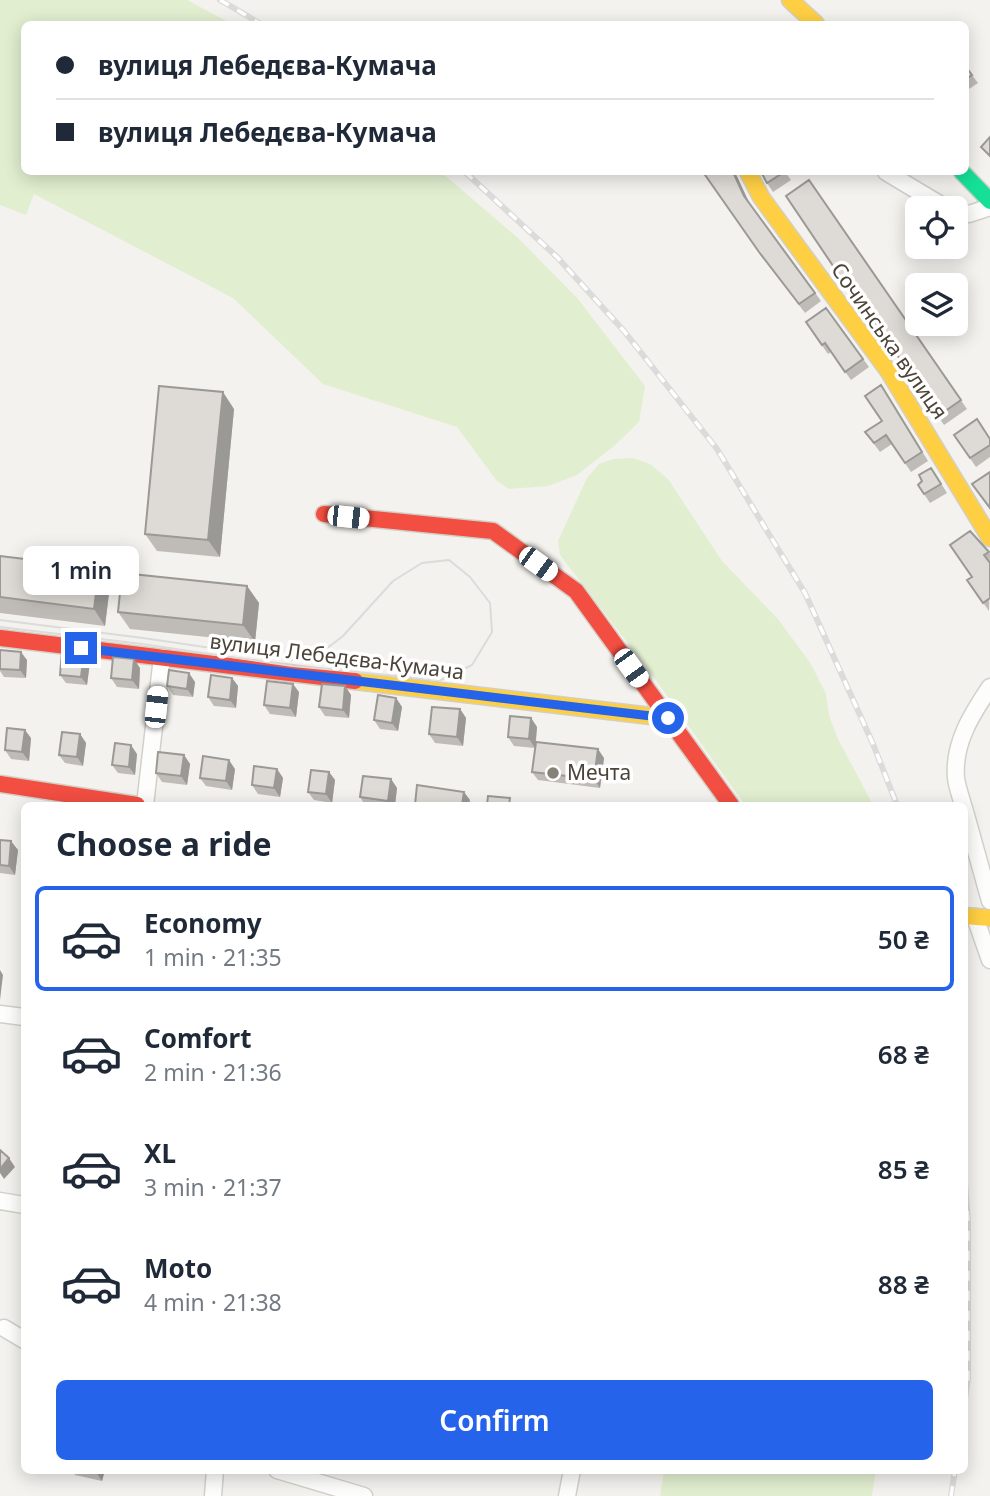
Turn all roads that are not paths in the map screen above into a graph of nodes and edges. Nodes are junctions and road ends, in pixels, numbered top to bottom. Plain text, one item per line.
1 (789, 0) edge
2 (813, 21) edge
3 (750, 175) edge
4 (891, 175) edge
5 (965, 175) edge
6 (926, 196) edge
7 (990, 201) edge
8 (990, 207) edge
9 (968, 214) edge
10 (324, 514) dead end
11 (990, 538) edge
12 (0, 638) edge
13 (162, 657) junction
14 (990, 687) edge
15 (668, 718) junction
16 (0, 784) edge
17 (117, 802) edge
18 (145, 802) edge
19 (729, 802) edge
20 (963, 802) edge
21 (968, 821) edge
22 (990, 901) edge
23 (976, 917) edge
24 (990, 960) edge
25 (0, 1014) edge
26 (21, 1017) edge
27 (0, 1201) edge
28 (21, 1204) edge
29 (4, 1328) dead end
30 (21, 1338) edge
31 (215, 1474) edge
32 (290, 1474) edge
33 (571, 1474) edge
34 (213, 1496) edge
35 (364, 1496) edge
36 (567, 1496) edge

1 - 2 street
3 - 11 street, Сочинська вулиця
4 - 6 street
5 - 7 street
8 - 9 street
10 - 15 street
12 - 13 street, вулиця Лебедєва-Кумача
13 - 15 street, вулиця Лебедєва-Кумача
13 - 18 street
14 - 20 street
15 - 19 street
16 - 17 street
21 - 22 street
23 - 24 street
25 - 26 street
27 - 28 street
29 - 30 street
31 - 34 street
32 - 35 street
33 - 36 street

